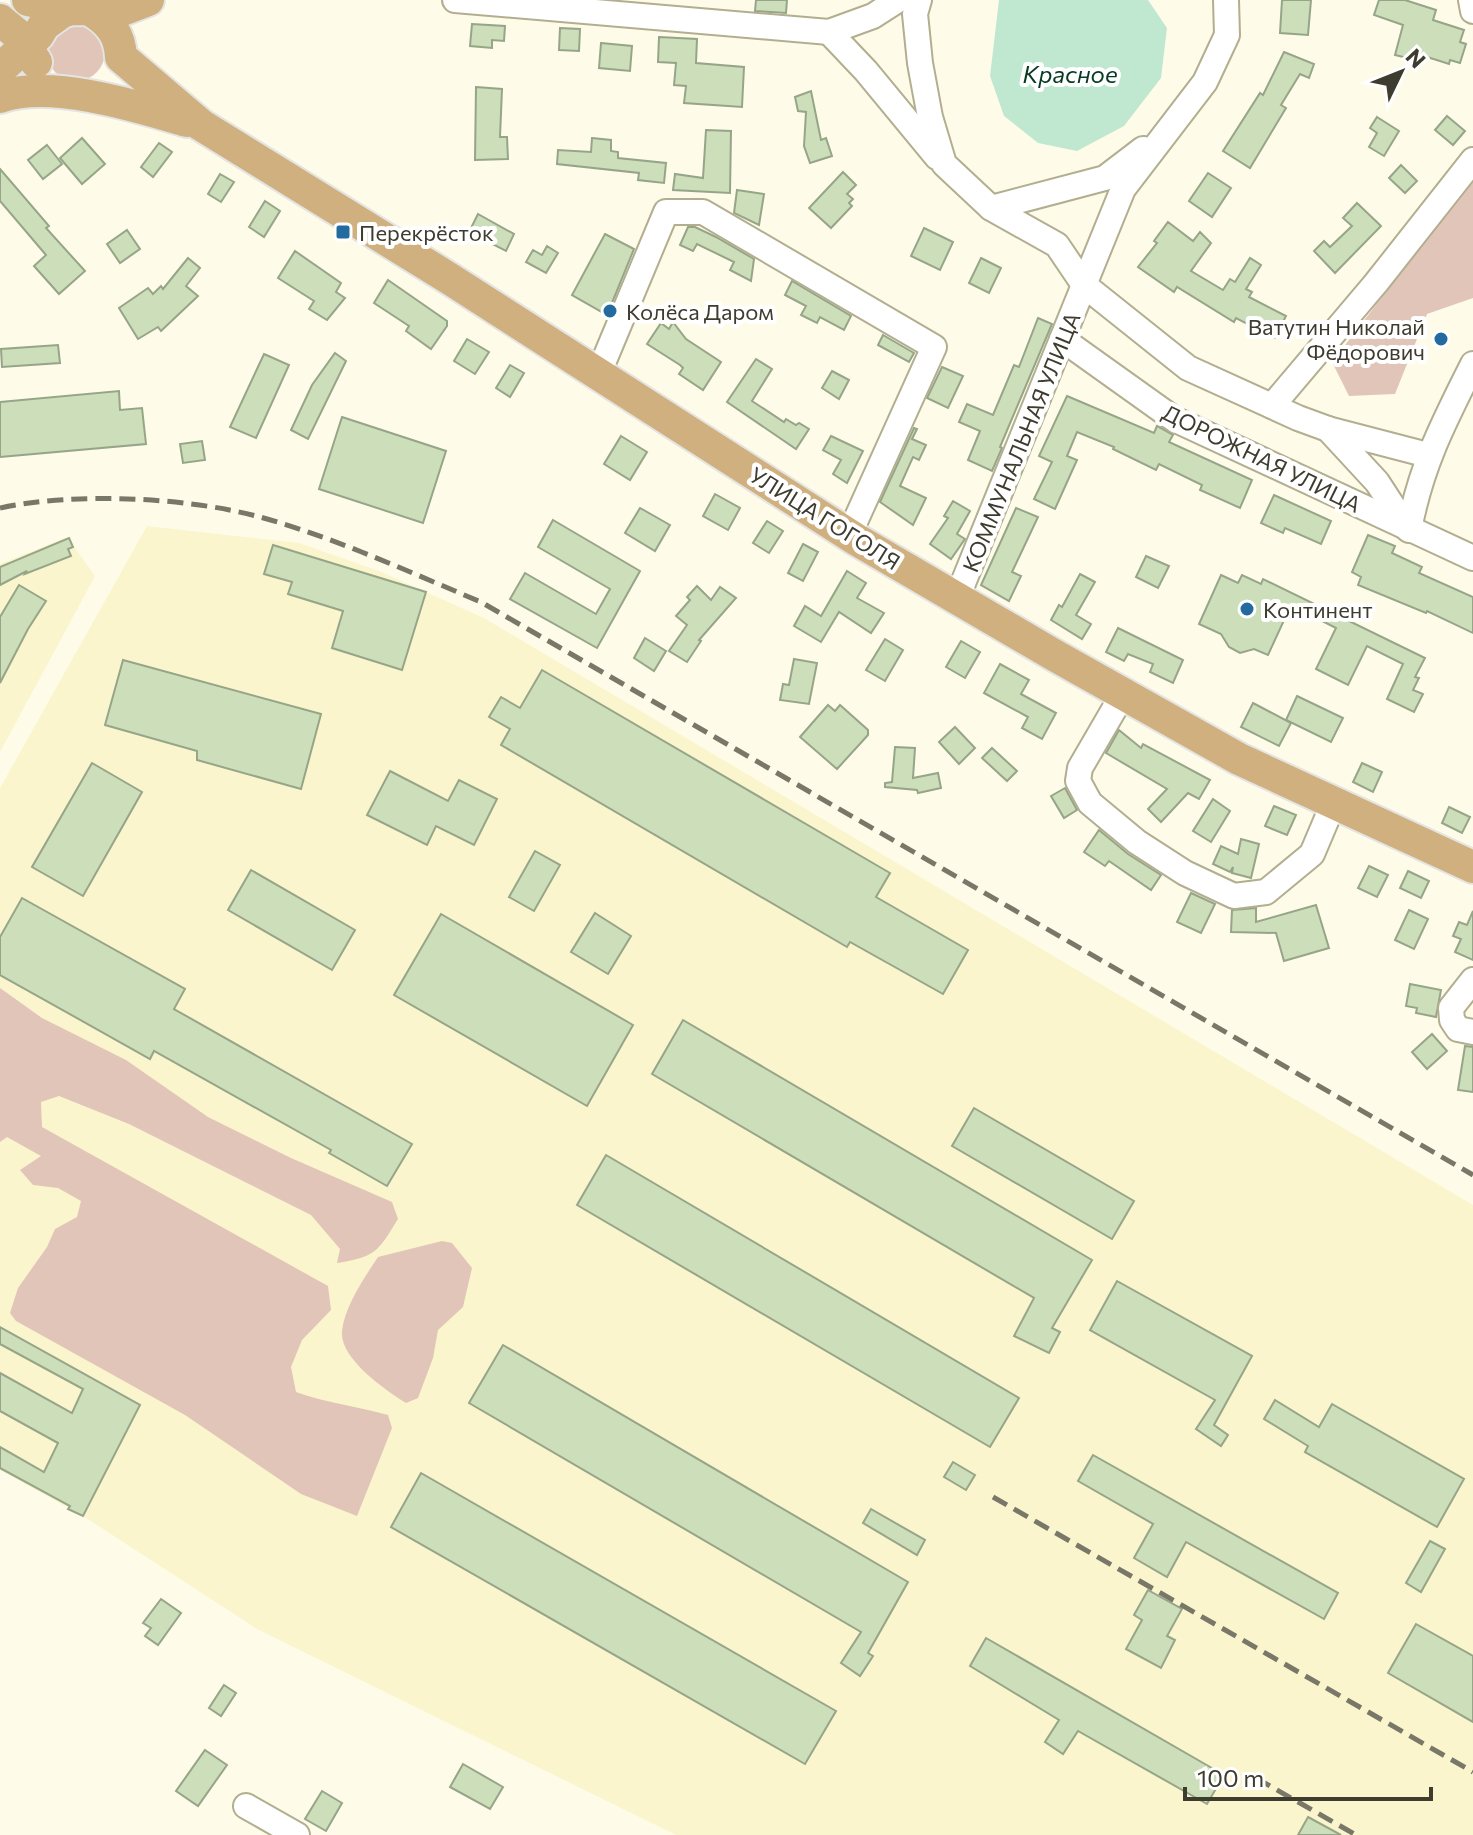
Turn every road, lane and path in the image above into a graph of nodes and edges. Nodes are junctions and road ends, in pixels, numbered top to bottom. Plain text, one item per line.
1 (28, 0) edge
2 (148, 0) edge
3 (167, 0) edge
4 (455, 0) edge
5 (898, 0) edge
6 (919, 0) edge
7 (1226, 0) edge
8 (1471, 0) edge
9 (82, 10) junction
10 (1473, 11) edge
11 (0, 20) edge
12 (829, 32) junction
13 (34, 48) junction
14 (121, 57) junction
15 (0, 69) edge
16 (69, 94) junction
17 (0, 97) edge
18 (201, 125) junction
19 (1163, 135) junction
20 (1473, 160) edge
21 (944, 164) junction
22 (991, 208) junction
23 (1084, 285) junction
24 (1062, 339) junction
25 (1473, 364) edge
26 (598, 375) junction
27 (1272, 406) junction
28 (1328, 429) junction
29 (1428, 455) junction
30 (1409, 530) junction
31 (849, 535) junction
32 (1473, 558) edge
33 (957, 598) junction
34 (1123, 694) junction
35 (1334, 802) junction
36 (1473, 867) edge
37 (1473, 980) edge
38 (1473, 1032) edge
39 (246, 1806) dead end
40 (297, 1835) edge

1 - 9 main road
2 - 9 main road
3 - 14 main road
4 - 12 street
5 - 12 street
6 - 21 street
7 - 19 street, КОММУНАЛЬНАЯ УЛИЦА
8 - 10 street
9 - 13 main road
9 - 14 main road, УЛИЦА ГОГОЛЯ
11 - 13 main road
12 - 21 street, КОММУНАЛЬНАЯ УЛИЦА
13 - 15 main road
13 - 16 main road
14 - 16 main road
14 - 18 main road, УЛИЦА ГОГОЛЯ
16 - 17 main road
16 - 18 main road, УЛИЦА ГОГОЛЯ
18 - 26 main road, УЛИЦА ГОГОЛЯ
19 - 22 street
19 - 23 street, КОММУНАЛЬНАЯ УЛИЦА
20 - 27 street
21 - 22 street, КОММУНАЛЬНАЯ УЛИЦА
22 - 23 street, КОММУНАЛЬНАЯ УЛИЦА
23 - 24 street, КОММУНАЛЬНАЯ УЛИЦА
23 - 27 street
24 - 30 street, ДОРОЖНАЯ УЛИЦА
24 - 33 street, КОММУНАЛЬНАЯ УЛИЦА
25 - 29 street
26 - 31 main road, УЛИЦА ГОГОЛЯ
26 - 31 street
27 - 28 street
28 - 29 street
28 - 30 street
29 - 30 street
30 - 32 street, ДОРОЖНАЯ УЛИЦА
31 - 33 main road, УЛИЦА ГОГОЛЯ
33 - 34 main road, УЛИЦА ГОГОЛЯ
34 - 35 main road, УЛИЦА ГОГОЛЯ
34 - 35 street
35 - 36 main road, УЛИЦА ГОГОЛЯ
37 - 38 street
39 - 40 street

